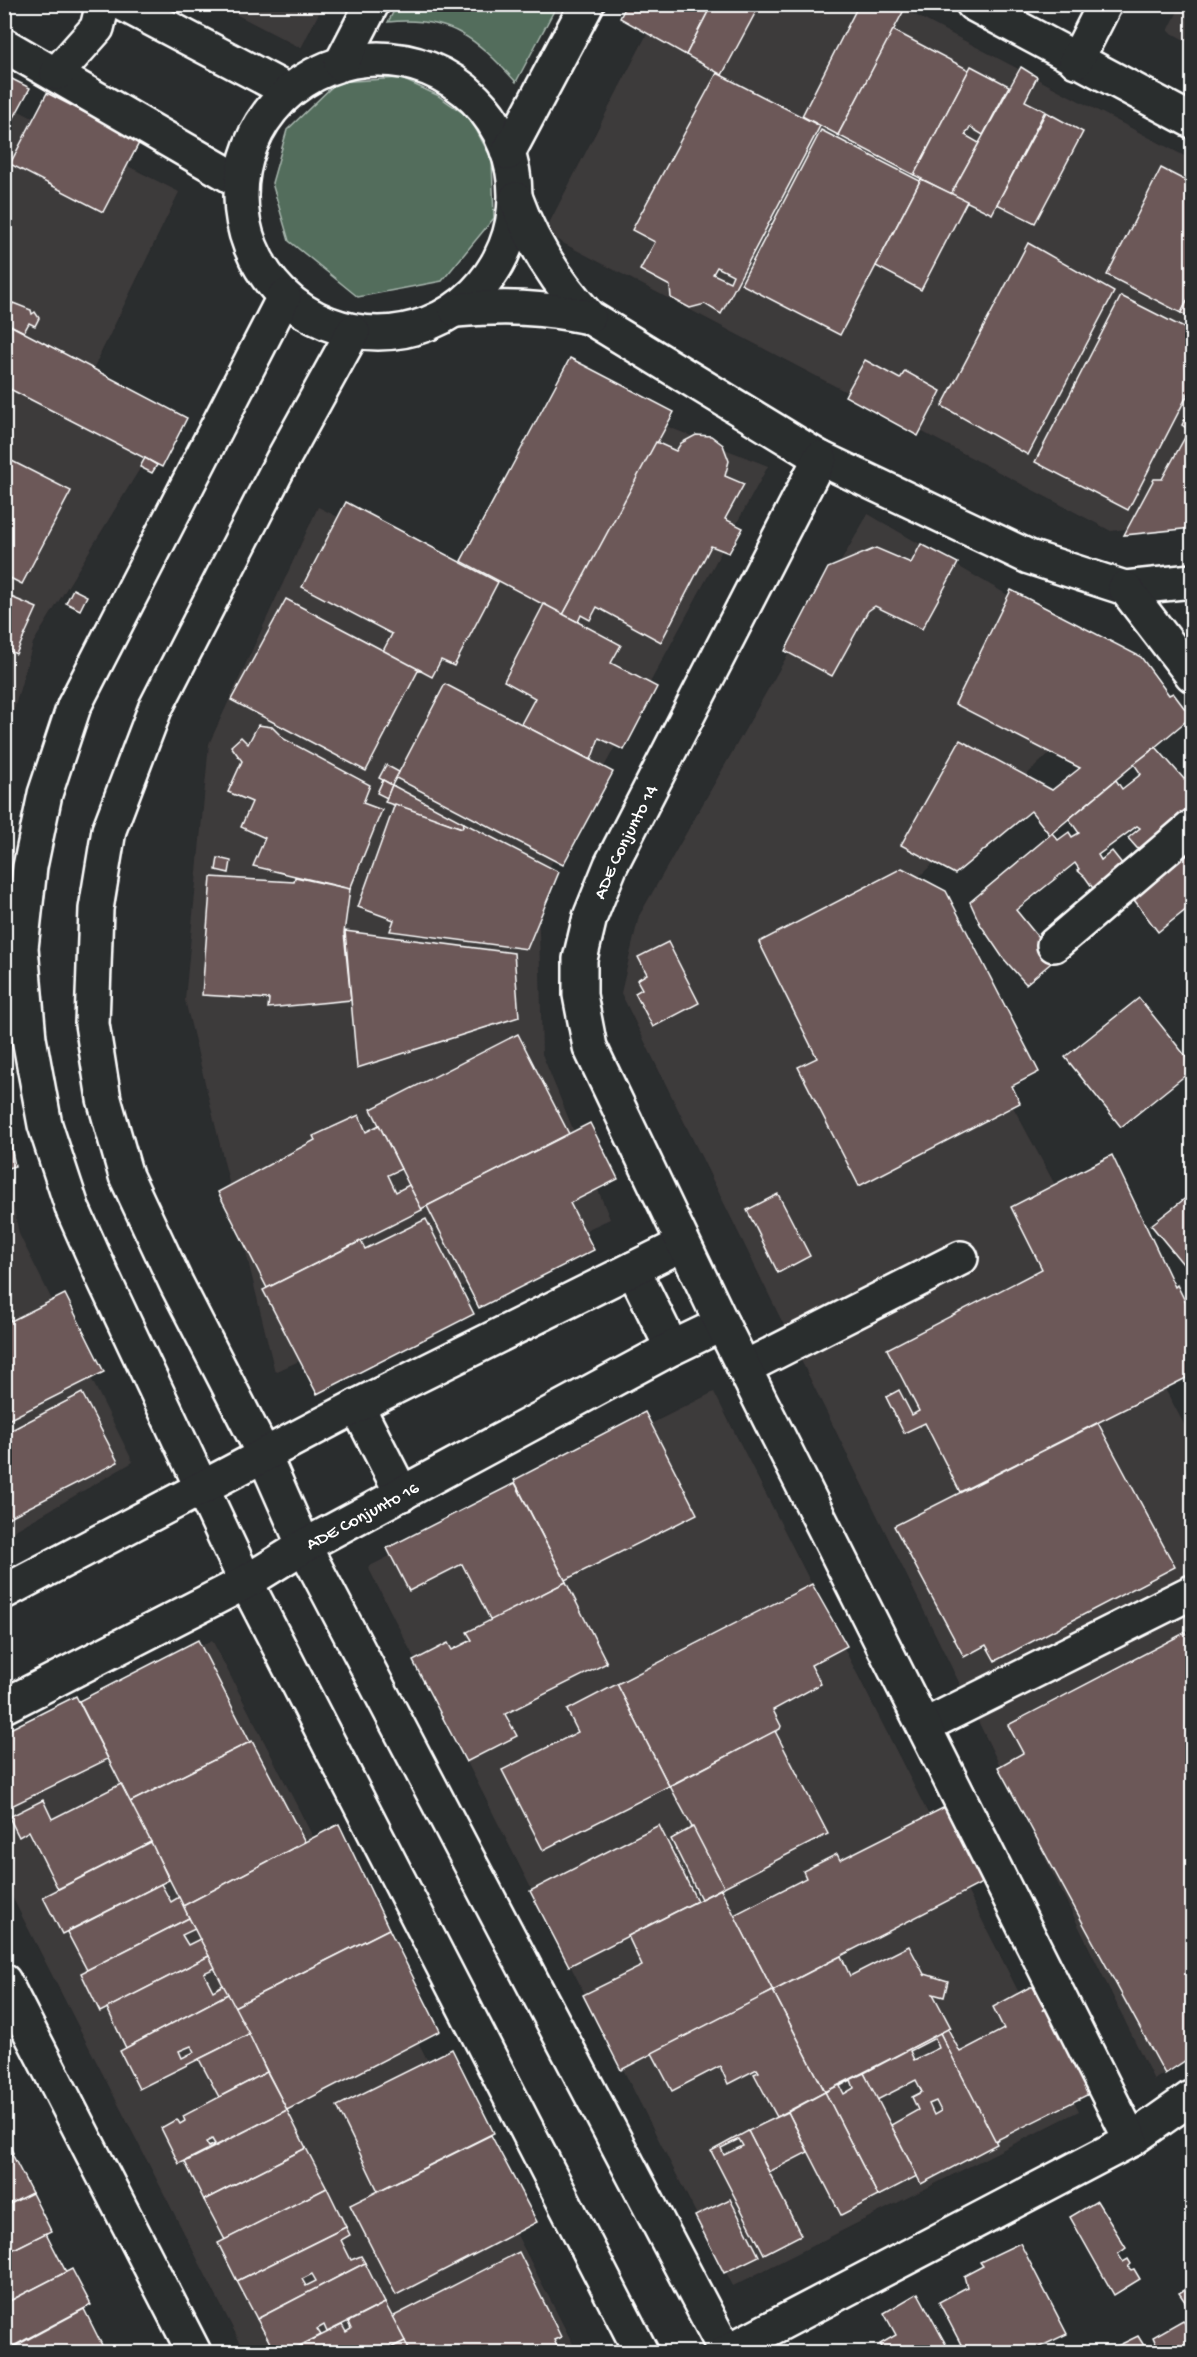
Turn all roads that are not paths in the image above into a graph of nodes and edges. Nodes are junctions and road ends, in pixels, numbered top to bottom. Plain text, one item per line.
1 (103, 4) edge
2 (123, 4) edge
3 (372, 4) edge
4 (587, 4) edge
5 (973, 4) edge
6 (1105, 4) edge
7 (4, 45) edge
8 (1076, 61) junction
9 (341, 64) junction
10 (57, 73) junction
11 (290, 91) junction
12 (1192, 121) edge
13 (508, 153) junction
14 (241, 182) junction
15 (516, 198) junction
16 (284, 297) junction
17 (456, 310) junction
18 (589, 317) junction
19 (352, 332) junction
20 (820, 458) junction
21 (1192, 581) edge
22 (1125, 588) junction
23 (1192, 675) edge
24 (1192, 827) edge
25 (1054, 945) dead end
26 (683, 1244) junction
27 (961, 1258) dead end
28 (633, 1269) junction
29 (722, 1324) junction
30 (672, 1348) junction
31 (744, 1368) junction
32 (357, 1406) junction
33 (264, 1455) junction
34 (201, 1487) junction
35 (402, 1494) junction
36 (304, 1546) junction
37 (246, 1582) junction
38 (4, 1592) edge
39 (1192, 1592) edge
40 (4, 1706) edge
41 (924, 1726) junction
42 (4, 1981) edge
43 (1192, 2097) edge
44 (1131, 2140) junction
45 (194, 2352) edge
46 (640, 2352) edge
47 (726, 2352) edge

1 - 10 street
2 - 11 street
3 - 9 street
4 - 13 street
5 - 8 street
6 - 8 street
7 - 10 street
8 - 12 street
9 - 11 street
9 - 13 street
10 - 14 street
11 - 14 street
13 - 15 street
14 - 16 street
15 - 17 street
15 - 18 street
16 - 19 street
16 - 34 street
17 - 18 street
17 - 19 street
18 - 20 street
19 - 33 street
20 - 22 street
20 - 26 street, ADE Conjunto 14
21 - 22 street
22 - 23 street
24 - 25 street
26 - 28 street
26 - 29 street, ADE Conjunto 14
27 - 31 street
28 - 30 street
28 - 32 street
29 - 30 street, ADE Conjunto 16
29 - 31 street, ADE Conjunto 14
30 - 35 street, ADE Conjunto 16
31 - 41 street, ADE Conjunto 14
32 - 33 street
32 - 35 street
33 - 34 street
33 - 36 street
34 - 37 street
34 - 38 street
35 - 36 street, ADE Conjunto 16
36 - 37 street, ADE Conjunto 16
36 - 47 street
37 - 40 street, ADE Conjunto 16
37 - 46 street
39 - 41 street
41 - 44 street, ADE Conjunto 14
42 - 45 street
43 - 44 street
44 - 47 street

